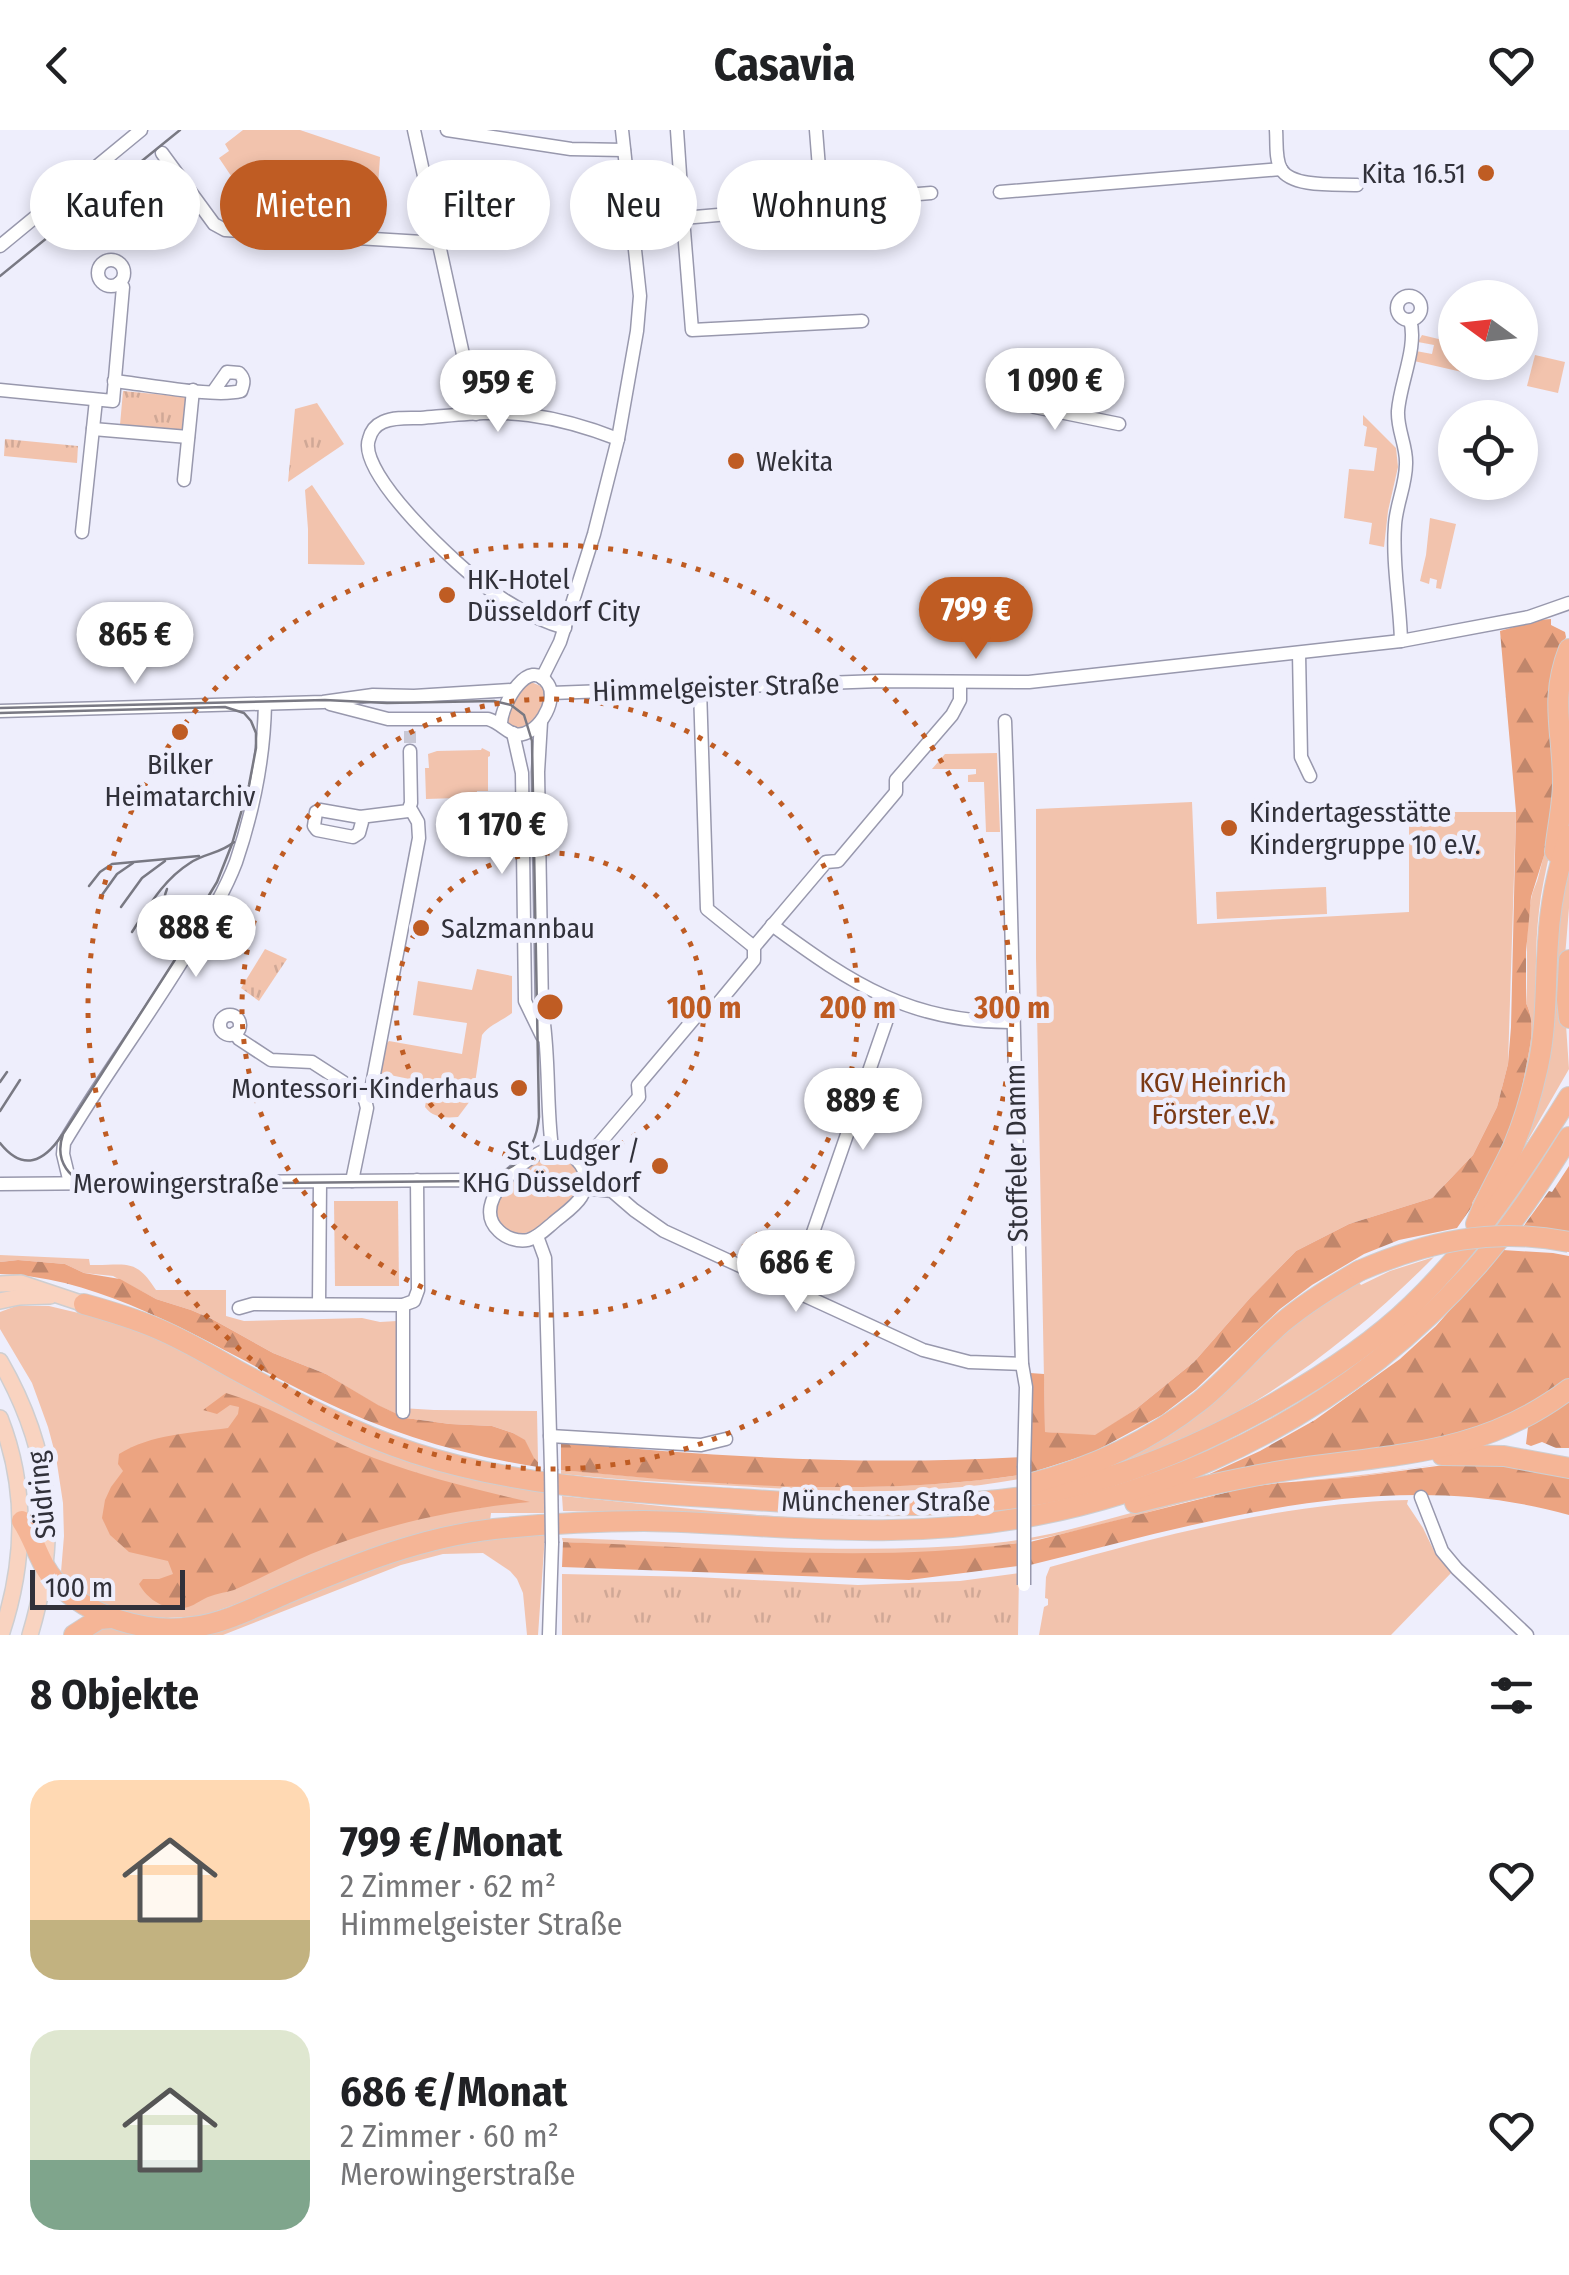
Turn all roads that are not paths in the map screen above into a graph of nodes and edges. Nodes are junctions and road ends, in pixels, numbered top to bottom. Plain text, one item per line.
1 (141, 130) edge
2 (152, 130) edge
3 (414, 130) edge
4 (448, 130) edge
5 (622, 130) edge
6 (677, 130) edge
7 (816, 130) edge
8 (1276, 130) edge
9 (128, 142) junction
10 (624, 150) junction
11 (162, 153) dead end
12 (421, 160) edge
13 (679, 160) edge
14 (818, 160) edge
15 (1281, 169) junction
16 (1357, 186) dead end
17 (1000, 192) dead end
18 (930, 193) dead end
19 (921, 194) edge
20 (407, 242) edge
21 (0, 246) edge
22 (441, 250) edge
23 (686, 250) edge
24 (120, 283) dead end
25 (1410, 320) dead end
26 (862, 321) dead end
27 (114, 381) junction
28 (0, 390) edge
29 (193, 390) junction
30 (213, 392) dead end
31 (1005, 395) dead end
32 (96, 400) junction
33 (476, 414) junction
34 (1119, 424) dead end
35 (93, 428) junction
36 (188, 437) junction
37 (618, 439) junction
38 (184, 480) dead end
39 (82, 532) dead end
40 (1569, 603) edge
41 (566, 628) junction
42 (1401, 641) junction
43 (1569, 649) edge
44 (1299, 653) junction
45 (542, 678) junction
46 (960, 683) junction
47 (700, 688) junction
48 (512, 690) junction
49 (551, 692) junction
50 (322, 702) junction
51 (264, 704) junction
52 (0, 711) edge
53 (1006, 721) dead end
54 (542, 722) junction
55 (501, 723) junction
56 (512, 733) junction
57 (410, 752) tunnel mouth
58 (1310, 776) dead end
59 (410, 808) junction
60 (360, 818) dead end
61 (1569, 836) edge
62 (1557, 874) junction
63 (772, 926) junction
64 (754, 947) junction
65 (1569, 960) edge
66 (893, 1002) junction
67 (1569, 1018) edge
68 (1013, 1022) junction
69 (235, 1033) dead end
70 (546, 1042) junction
71 (1569, 1097) edge
72 (365, 1100) junction
73 (1569, 1136) edge
74 (552, 1148) junction
75 (580, 1161) junction
76 (417, 1180) junction
77 (352, 1181) junction
78 (320, 1182) junction
79 (70, 1183) junction
80 (0, 1184) edge
81 (585, 1188) junction
82 (496, 1191) junction
83 (537, 1236) junction
84 (1569, 1242) edge
85 (1468, 1245) junction
86 (0, 1284) edge
87 (793, 1290) junction
88 (58, 1296) junction
89 (0, 1301) edge
90 (84, 1304) joint
91 (320, 1304) junction
92 (404, 1305) junction
93 (239, 1308) dead end
94 (0, 1360) edge
95 (1022, 1364) junction
96 (1569, 1389) edge
97 (403, 1412) dead end
98 (0, 1418) edge
99 (550, 1436) junction
100 (726, 1440) dead end
101 (1422, 1453) junction
102 (1569, 1468) edge
103 (1420, 1497) dead end
104 (984, 1501) junction
105 (1098, 1502) junction
106 (22, 1521) junction
107 (46, 1569) junction
108 (1024, 1585) dead end
109 (112, 1618) junction
110 (1, 1635) edge
111 (30, 1635) edge
112 (74, 1635) edge
113 (549, 1635) edge
114 (1526, 1635) edge

1 - 9 street
2 - 9 street
3 - 12 street
4 - 10 street
5 - 10 street
6 - 13 street
7 - 14 street
8 - 15 street
9 - 21 street
10 - 37 street
11 - 20 street
15 - 16 street
15 - 17 street
18 - 19 street
22 - 33 street
23 - 26 street
24 - 27 street
25 - 42 street
27 - 29 street
27 - 32 street
28 - 32 street
29 - 30 street
29 - 36 street
31 - 34 street
32 - 35 street
33 - 37 street
33 - 41 street
35 - 36 street
35 - 39 street
36 - 38 street
37 - 41 street
40 - 42 street, Himmelgeister Straße
41 - 45 street
42 - 44 street, Himmelgeister Straße
43 - 62 highway
44 - 46 street, Himmelgeister Straße
44 - 58 street
45 - 48 street
45 - 49 street, Himmelgeister Straße
46 - 47 street, Himmelgeister Straße
46 - 63 street
47 - 49 street, Himmelgeister Straße
47 - 64 street
48 - 50 street
48 - 55 street
49 - 54 street, Himmelgeister Straße
50 - 51 street
50 - 55 street
51 - 52 street
51 - 79 street
53 - 68 street, Stoffeler Damm
54 - 56 street
54 - 70 street, Himmelgeister Straße
55 - 56 street
56 - 70 street
57 - 59 street
59 - 60 street
59 - 72 street
61 - 62 highway
62 - 85 highway
63 - 64 street
63 - 66 street
64 - 75 street
65 - 67 highway
66 - 68 street
66 - 87 street
68 - 95 street, Stoffeler Damm
69 - 72 street
70 - 74 street, Himmelgeister Straße
71 - 85 highway, Münchener Straße
72 - 77 street
73 - 105 highway, Münchener Straße
74 - 75 street
74 - 82 street
75 - 81 street
76 - 77 street, Merowingerstraße
76 - 82 street, Merowingerstraße
76 - 92 street
77 - 78 street, Merowingerstraße
78 - 79 street, Merowingerstraße
78 - 91 street
79 - 80 street, Merowingerstraße
81 - 83 street
81 - 87 street
82 - 83 street
83 - 99 street
84 - 104 highway, bridge
85 - 104 highway, Münchener Straße
86 - 88 main road
87 - 95 street
88 - 89 main road
88 - 90 main road
90 - 104 highway, Münchener Straße
91 - 92 street
91 - 93 street
92 - 97 street
94 - 107 main road, Südring
95 - 108 street, Stoffeler Damm, bridge
96 - 101 highway
98 - 106 main road, Südring
99 - 100 street
99 - 113 street, bridge
101 - 102 highway
101 - 105 highway
103 - 114 street
105 - 109 highway, Münchener Straße
106 - 107 highway
106 - 110 main road, Südring
107 - 109 highway, Münchener Straße
107 - 111 main road, Südring
109 - 112 highway

